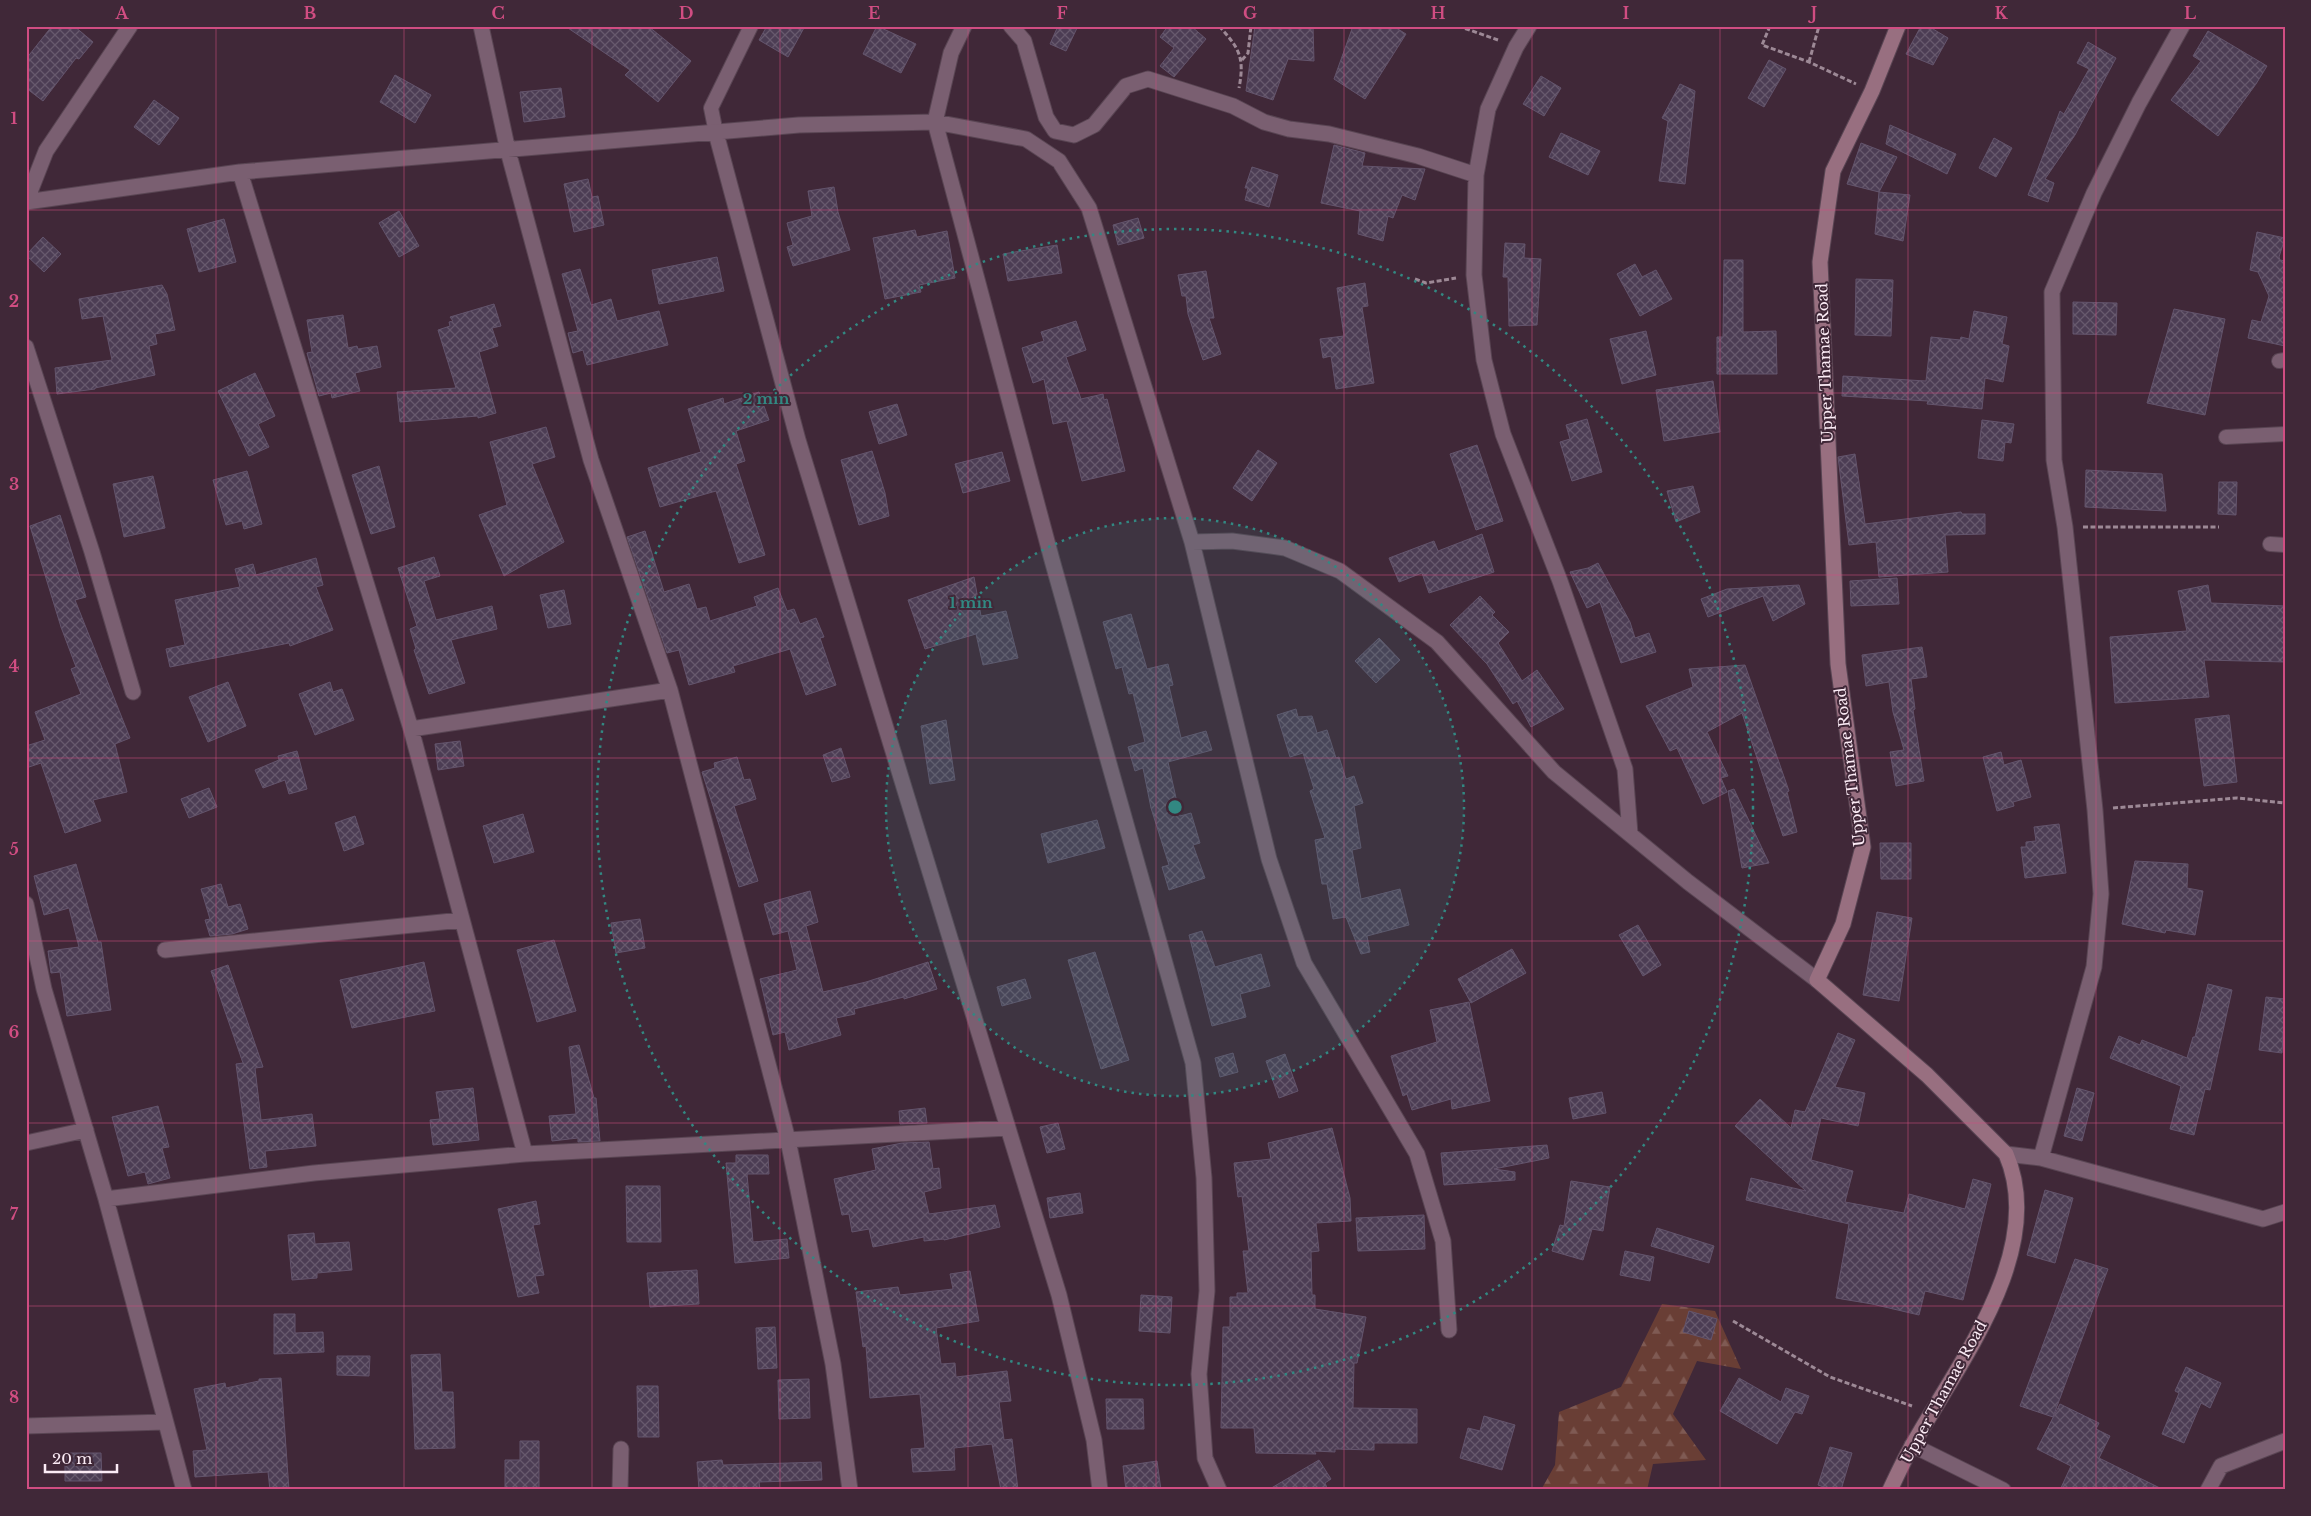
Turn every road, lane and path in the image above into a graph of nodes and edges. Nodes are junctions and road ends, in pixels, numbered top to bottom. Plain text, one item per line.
1 (130, 26) edge
2 (481, 26) edge
3 (750, 26) edge
4 (964, 26) edge
5 (1011, 26) edge
6 (1219, 26) edge
7 (1251, 26) edge
8 (1458, 26) edge
9 (1528, 26) edge
10 (1770, 26) edge
11 (1819, 26) edge
12 (1898, 26) edge
13 (2182, 26) edge
14 (1516, 47) junction
15 (1242, 61) junction
16 (1809, 62) junction
17 (1872, 91) junction
18 (1233, 106) junction
19 (936, 122) junction
20 (716, 134) junction
21 (508, 151) junction
22 (240, 172) junction
23 (1476, 175) junction
24 (1474, 275) junction
25 (1414, 279) dead end
26 (26, 347) edge
27 (2285, 434) edge
28 (2226, 437) dead end
29 (2065, 527) junction
30 (2219, 528) dead end
31 (1192, 542) junction
32 (2270, 544) dead end
33 (2285, 545) edge
34 (670, 690) junction
35 (133, 692) dead end
36 (411, 728) junction
37 (2285, 803) edge
38 (2095, 810) junction
39 (1630, 834) junction
40 (26, 904) edge
41 (462, 920) junction
42 (165, 950) dead end
43 (1817, 980) junction
44 (1008, 1128) junction
45 (86, 1130) junction
46 (788, 1140) junction
47 (26, 1142) edge
48 (525, 1154) junction
49 (2006, 1154) junction
50 (2041, 1158) junction
51 (106, 1199) junction
52 (2285, 1212) edge
53 (1733, 1321) dead end
54 (1449, 1330) dead end
55 (1932, 1413) junction
56 (166, 1422) junction
57 (26, 1426) edge
58 (2285, 1441) edge
59 (1912, 1446) junction
60 (621, 1449) dead end
61 (184, 1490) edge
62 (620, 1490) edge
63 (850, 1490) edge
64 (1100, 1490) edge
65 (1219, 1490) edge
66 (1890, 1490) edge
67 (2003, 1490) edge
68 (2208, 1490) edge

1 - 22 street
2 - 21 street
3 - 20 lane
4 - 19 street
5 - 18 street
6 - 15 path
7 - 15 path
8 - 14 path
9 - 14 street
10 - 16 path
11 - 16 path
12 - 17 street, Upper Thamae Road
13 - 29 street
14 - 23 street
15 - 18 path
16 - 17 path
17 - 43 street, Upper Thamae Road
18 - 23 street
19 - 20 street
19 - 31 street
19 - 65 street
20 - 21 street
20 - 44 street
21 - 22 street
21 - 34 street
22 - 36 street
23 - 24 street
24 - 25 path
24 - 39 street
26 - 35 street
27 - 28 lane
29 - 30 path
29 - 38 street
31 - 39 street
31 - 54 street
32 - 33 lane
34 - 36 street
34 - 46 street
36 - 41 street
37 - 38 path
38 - 50 street
39 - 43 street
40 - 45 street
41 - 42 street
41 - 48 street
43 - 49 street, Upper Thamae Road
44 - 46 street
44 - 64 street
45 - 47 street
45 - 51 street
46 - 48 street
46 - 63 street
48 - 51 street
49 - 50 street
49 - 55 street, Upper Thamae Road
50 - 52 street
51 - 56 street
53 - 55 path
55 - 59 street, Upper Thamae Road
56 - 57 street
56 - 61 street
58 - 68 street
59 - 66 street, Upper Thamae Road
59 - 67 street
60 - 62 street

